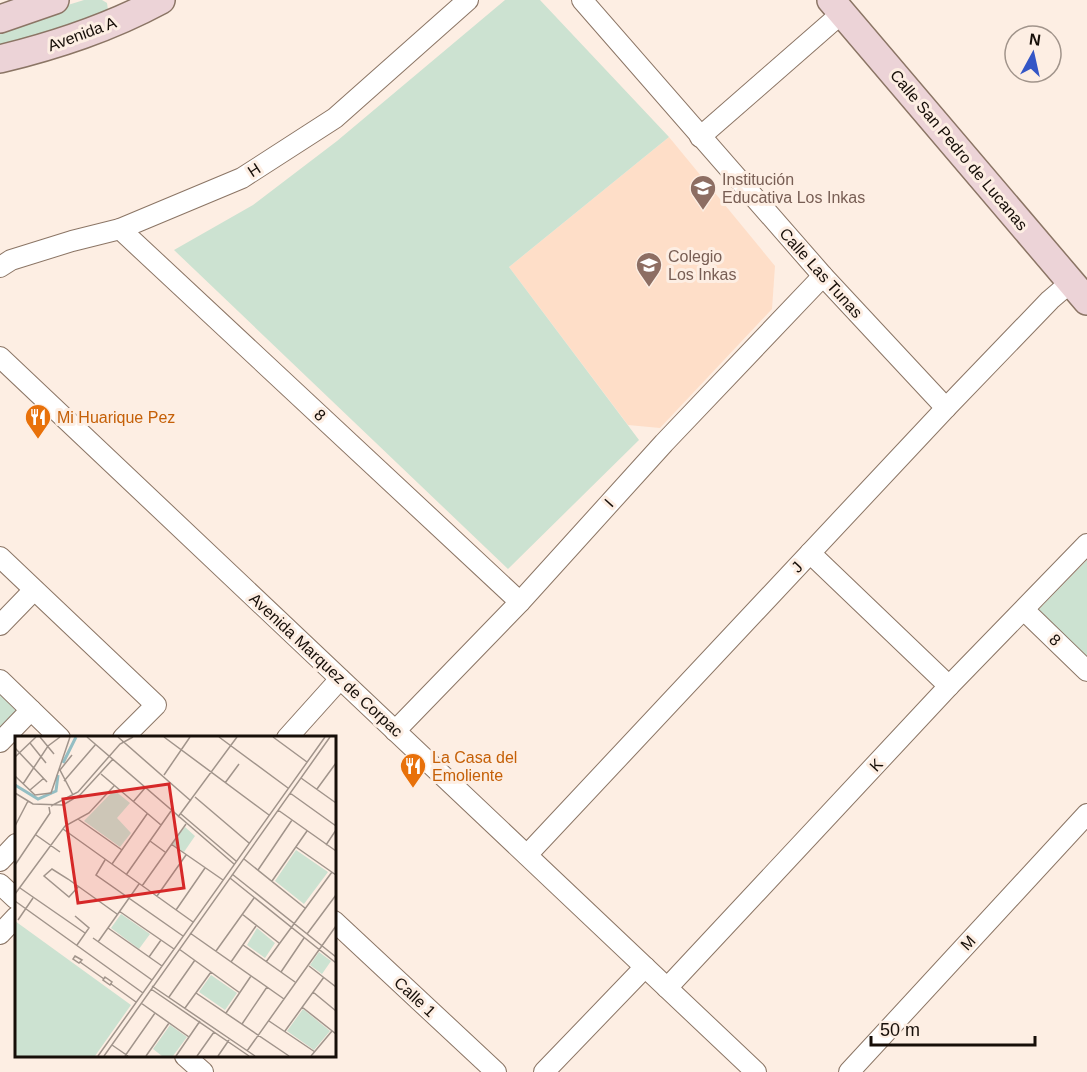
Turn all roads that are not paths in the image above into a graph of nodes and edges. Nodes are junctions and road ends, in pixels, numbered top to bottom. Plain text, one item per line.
1 (55, 0) edge
2 (161, 0) edge
3 (468, 0) edge
4 (582, 0) edge
5 (837, 7) edge
6 (123, 9) edge
7 (0, 19) edge
8 (0, 59) edge
9 (700, 137) junction
10 (120, 229) junction
11 (0, 267) edge
12 (823, 276) junction
13 (1079, 291) edge
14 (0, 357) edge
15 (946, 408) junction
16 (1087, 544) edge
17 (810, 553) junction
18 (0, 557) edge
19 (34, 590) junction
20 (520, 602) junction
21 (1024, 610) junction
22 (0, 625) edge
23 (1087, 671) edge
24 (340, 679) junction
25 (0, 680) edge
26 (949, 686) junction
27 (31, 710) junction
28 (395, 730) junction
29 (130, 735) edge
30 (58, 736) edge
31 (289, 736) edge
32 (0, 742) edge
33 (1087, 814) edge
34 (15, 845) edge
35 (527, 855) junction
36 (0, 861) edge
37 (0, 884) edge
38 (15, 898) edge
39 (15, 918) edge
40 (336, 923) edge
41 (0, 934) edge
42 (645, 967) junction
43 (667, 988) junction
44 (186, 1057) edge
45 (203, 1072) edge
46 (496, 1072) edge
47 (544, 1072) edge
48 (756, 1072) edge
49 (849, 1072) edge

1 - 7 street
2 - 6 street, Avenida A
3 - 10 street, H
4 - 9 street, Calle Las Tunas
5 - 9 street
5 - 13 street, Calle San Pedro de Lucanas
6 - 8 street, Avenida A
9 - 12 street, Calle Las Tunas
10 - 11 street, H
10 - 20 street, 8
12 - 15 street, Calle Las Tunas
12 - 20 street, I
13 - 15 street, J
14 - 24 street, Avenida Marquez de Corpac
15 - 17 street, J
16 - 21 street, K
17 - 26 street
17 - 35 street, J
18 - 19 street
19 - 22 street
19 - 29 street
20 - 28 street, I
21 - 23 street, 8
21 - 26 street, K
24 - 28 street, Avenida Marquez de Corpac
24 - 31 street
25 - 27 street
26 - 43 street, K
27 - 30 street
27 - 32 street
28 - 35 street, Avenida Marquez de Corpac
33 - 49 street, M
34 - 36 street
35 - 42 street, Avenida Marquez de Corpac
37 - 38 street
39 - 41 street
40 - 46 street, Calle 1
42 - 43 street, Avenida Marquez de Corpac
42 - 47 street
43 - 48 street, Avenida Marquez de Corpac
44 - 45 street

